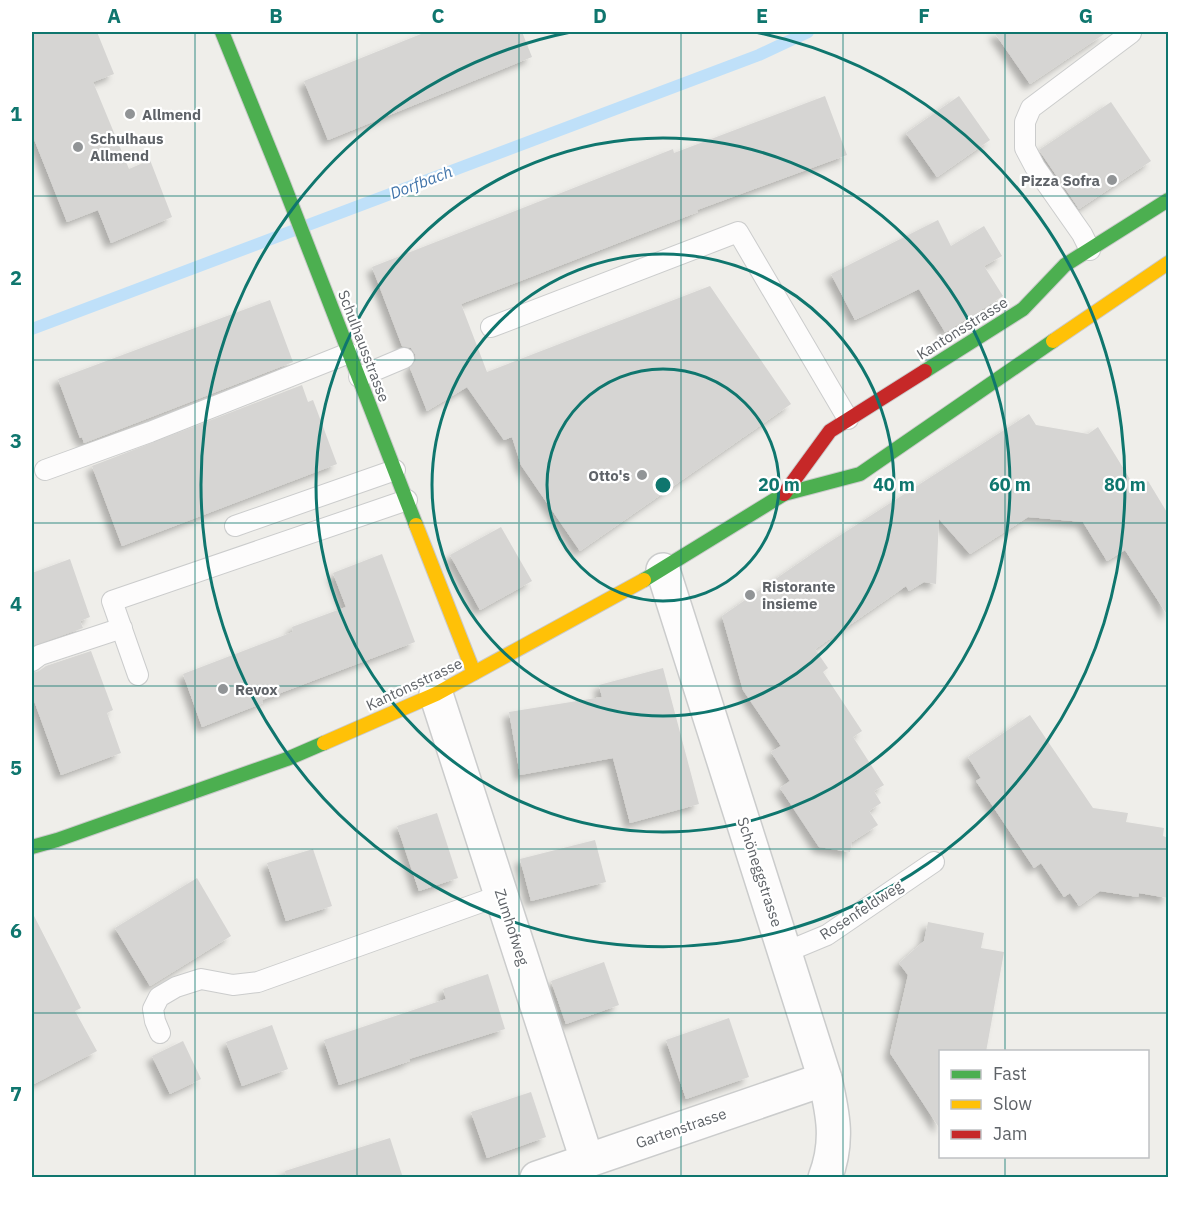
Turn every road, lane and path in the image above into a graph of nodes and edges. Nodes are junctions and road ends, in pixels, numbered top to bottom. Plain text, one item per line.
1 (222, 32) edge
2 (1131, 33) dead end
3 (1168, 200) edge
4 (1090, 250) junction
5 (1168, 263) edge
6 (491, 327) dead end
7 (349, 353) junction
8 (404, 358) dead end
9 (359, 377) junction
10 (848, 419) junction
11 (45, 470) dead end
12 (395, 471) junction
13 (784, 494) junction
14 (406, 500) junction
15 (235, 526) dead end
16 (663, 570) junction
17 (122, 628) junction
18 (32, 661) edge
19 (474, 674) junction
20 (138, 675) dead end
21 (436, 694) junction
22 (32, 848) edge
23 (934, 862) dead end
24 (501, 895) junction
25 (786, 952) junction
26 (160, 1033) dead end
27 (825, 1078) junction
28 (587, 1160) junction
29 (537, 1178) edge
30 (825, 1178) edge

1 - 7 main road, Schulhausstrasse
2 - 4 lane
3 - 4 main road, Kantonsstrasse
4 - 10 main road, Kantonsstrasse
5 - 13 main road, Kantonsstrasse
6 - 10 lane
7 - 9 main road, Schulhausstrasse
7 - 11 lane
8 - 9 lane
9 - 12 main road, Schulhausstrasse
10 - 13 main road, Kantonsstrasse
12 - 14 main road, Schulhausstrasse
12 - 15 lane
13 - 16 main road, Kantonsstrasse
14 - 17 lane
14 - 19 main road, Schulhausstrasse
16 - 19 main road, Kantonsstrasse
16 - 25 street, Schöneggstrasse
17 - 18 lane
17 - 20 lane
19 - 21 main road, Kantonsstrasse
21 - 22 main road, Kantonsstrasse
21 - 24 street, Zumhofweg
23 - 25 lane, Rosenfeldweg
24 - 26 lane
24 - 28 street, Zumhofweg
25 - 27 street, Schöneggstrasse
27 - 28 street, Gartenstrasse
27 - 30 street, Schöneggstrasse
28 - 29 street, Gartenstrasse

